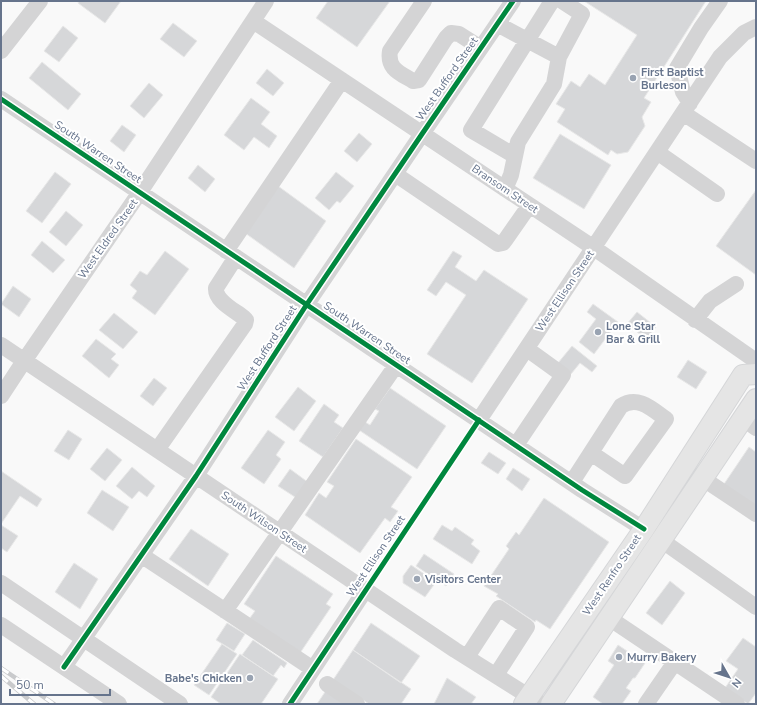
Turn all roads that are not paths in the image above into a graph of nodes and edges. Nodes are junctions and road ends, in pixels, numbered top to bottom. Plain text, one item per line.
1 (40, 1) edge
2 (266, 1) edge
3 (424, 1) edge
4 (513, 1) edge
5 (552, 1) edge
6 (562, 1) edge
7 (720, 1) edge
8 (253, 21) junction
9 (497, 24) junction
10 (756, 26) edge
11 (527, 40) junction
12 (481, 48) junction
13 (1, 51) edge
14 (559, 57) junction
15 (342, 80) junction
16 (1, 99) edge
17 (686, 108) junction
18 (422, 134) junction
19 (657, 152) junction
20 (515, 156) junction
21 (756, 161) edge
22 (395, 174) junction
23 (505, 189) junction
24 (140, 192) junction
25 (717, 194) dead end
26 (530, 206) junction
27 (594, 248) junction
28 (231, 254) junction
29 (736, 284) dead end
30 (307, 304) junction
31 (696, 320) junction
32 (1, 346) edge
33 (527, 349) junction
34 (24, 361) junction
35 (756, 361) edge
36 (396, 364) junction
37 (756, 374) edge
38 (1, 396) edge
39 (756, 399) edge
40 (479, 420) junction
41 (749, 423) edge
42 (516, 444) junction
43 (157, 450) junction
44 (591, 453) junction
45 (196, 476) junction
46 (702, 478) junction
47 (572, 482) junction
48 (756, 514) edge
49 (644, 529) junction
50 (280, 532) junction
51 (661, 540) junction
52 (141, 555) junction
53 (1, 583) edge
54 (366, 589) junction
55 (756, 607) edge
56 (225, 611) junction
57 (609, 618) junction
58 (1, 625) edge
59 (83, 638) junction
60 (467, 657) junction
61 (675, 662) junction
62 (64, 667) junction
63 (313, 670) junction
64 (496, 675) junction
65 (327, 684) dead end
66 (531, 701) edge
67 (119, 704) edge
68 (180, 704) edge
69 (290, 704) edge
70 (357, 704) edge
71 (551, 704) edge
72 (646, 704) edge
73 (737, 704) edge

1 - 13 street
2 - 8 street, West Eldred Street
3 - 12 street
4 - 9 street, West Bufford Street
5 - 11 street
6 - 14 street
7 - 17 street
8 - 15 street, Bransom Street
8 - 24 street, West Eldred Street
9 - 11 street
9 - 12 street, West Bufford Street
10 - 17 street, West Ellison Street
11 - 14 street
11 - 20 street
12 - 18 street, West Bufford Street
14 - 20 street
15 - 18 street, Bransom Street
15 - 28 street
16 - 24 street, South Warren Street
17 - 19 street, West Ellison Street
17 - 21 street
18 - 22 street, West Bufford Street
18 - 23 street, Bransom Street
19 - 25 street
19 - 27 street, West Ellison Street
20 - 23 street
22 - 26 street
22 - 30 street, West Bufford Street
23 - 26 street, Bransom Street
24 - 28 street, South Warren Street
24 - 34 street, West Eldred Street
26 - 27 street, Bransom Street
27 - 31 street, Bransom Street
27 - 33 street, West Ellison Street
28 - 30 street, South Warren Street
28 - 43 street
29 - 31 street
30 - 36 street, South Warren Street
30 - 45 street, West Bufford Street
31 - 35 street, Bransom Street
32 - 34 street, South Wilson Street
33 - 40 street, West Ellison Street
33 - 42 street
34 - 38 street, West Eldred Street
34 - 43 street, South Wilson Street
36 - 40 street, South Warren Street
36 - 50 street
37 - 49 main road, West Renfro Street
39 - 41 main road, West Renfro Street
40 - 42 street, South Warren Street
41 - 46 main road, West Renfro Street
42 - 47 street, South Warren Street
43 - 45 street, South Wilson Street
44 - 44 street
44 - 47 street
45 - 50 street, South Wilson Street
45 - 52 street, West Bufford Street
46 - 48 street
46 - 51 main road, West Renfro Street
47 - 49 street, South Warren Street
49 - 51 street, South Warren Street
49 - 66 main road, West Renfro Street
50 - 54 street, South Wilson Street
50 - 56 street
51 - 55 street, South Warren Street
51 - 57 main road, West Renfro Street
52 - 56 street
52 - 59 street, West Bufford Street
53 - 59 street
54 - 60 street, South Wilson Street
54 - 63 street, West Ellison Street
56 - 63 street
57 - 61 street
57 - 71 main road, West Renfro Street
58 - 62 street
59 - 62 street, West Bufford Street
59 - 68 street
60 - 64 street, South Wilson Street
60 - 64 street
61 - 72 street
61 - 73 street
62 - 67 street
63 - 69 street, West Ellison Street
64 - 66 street, South Wilson Street
65 - 70 street

